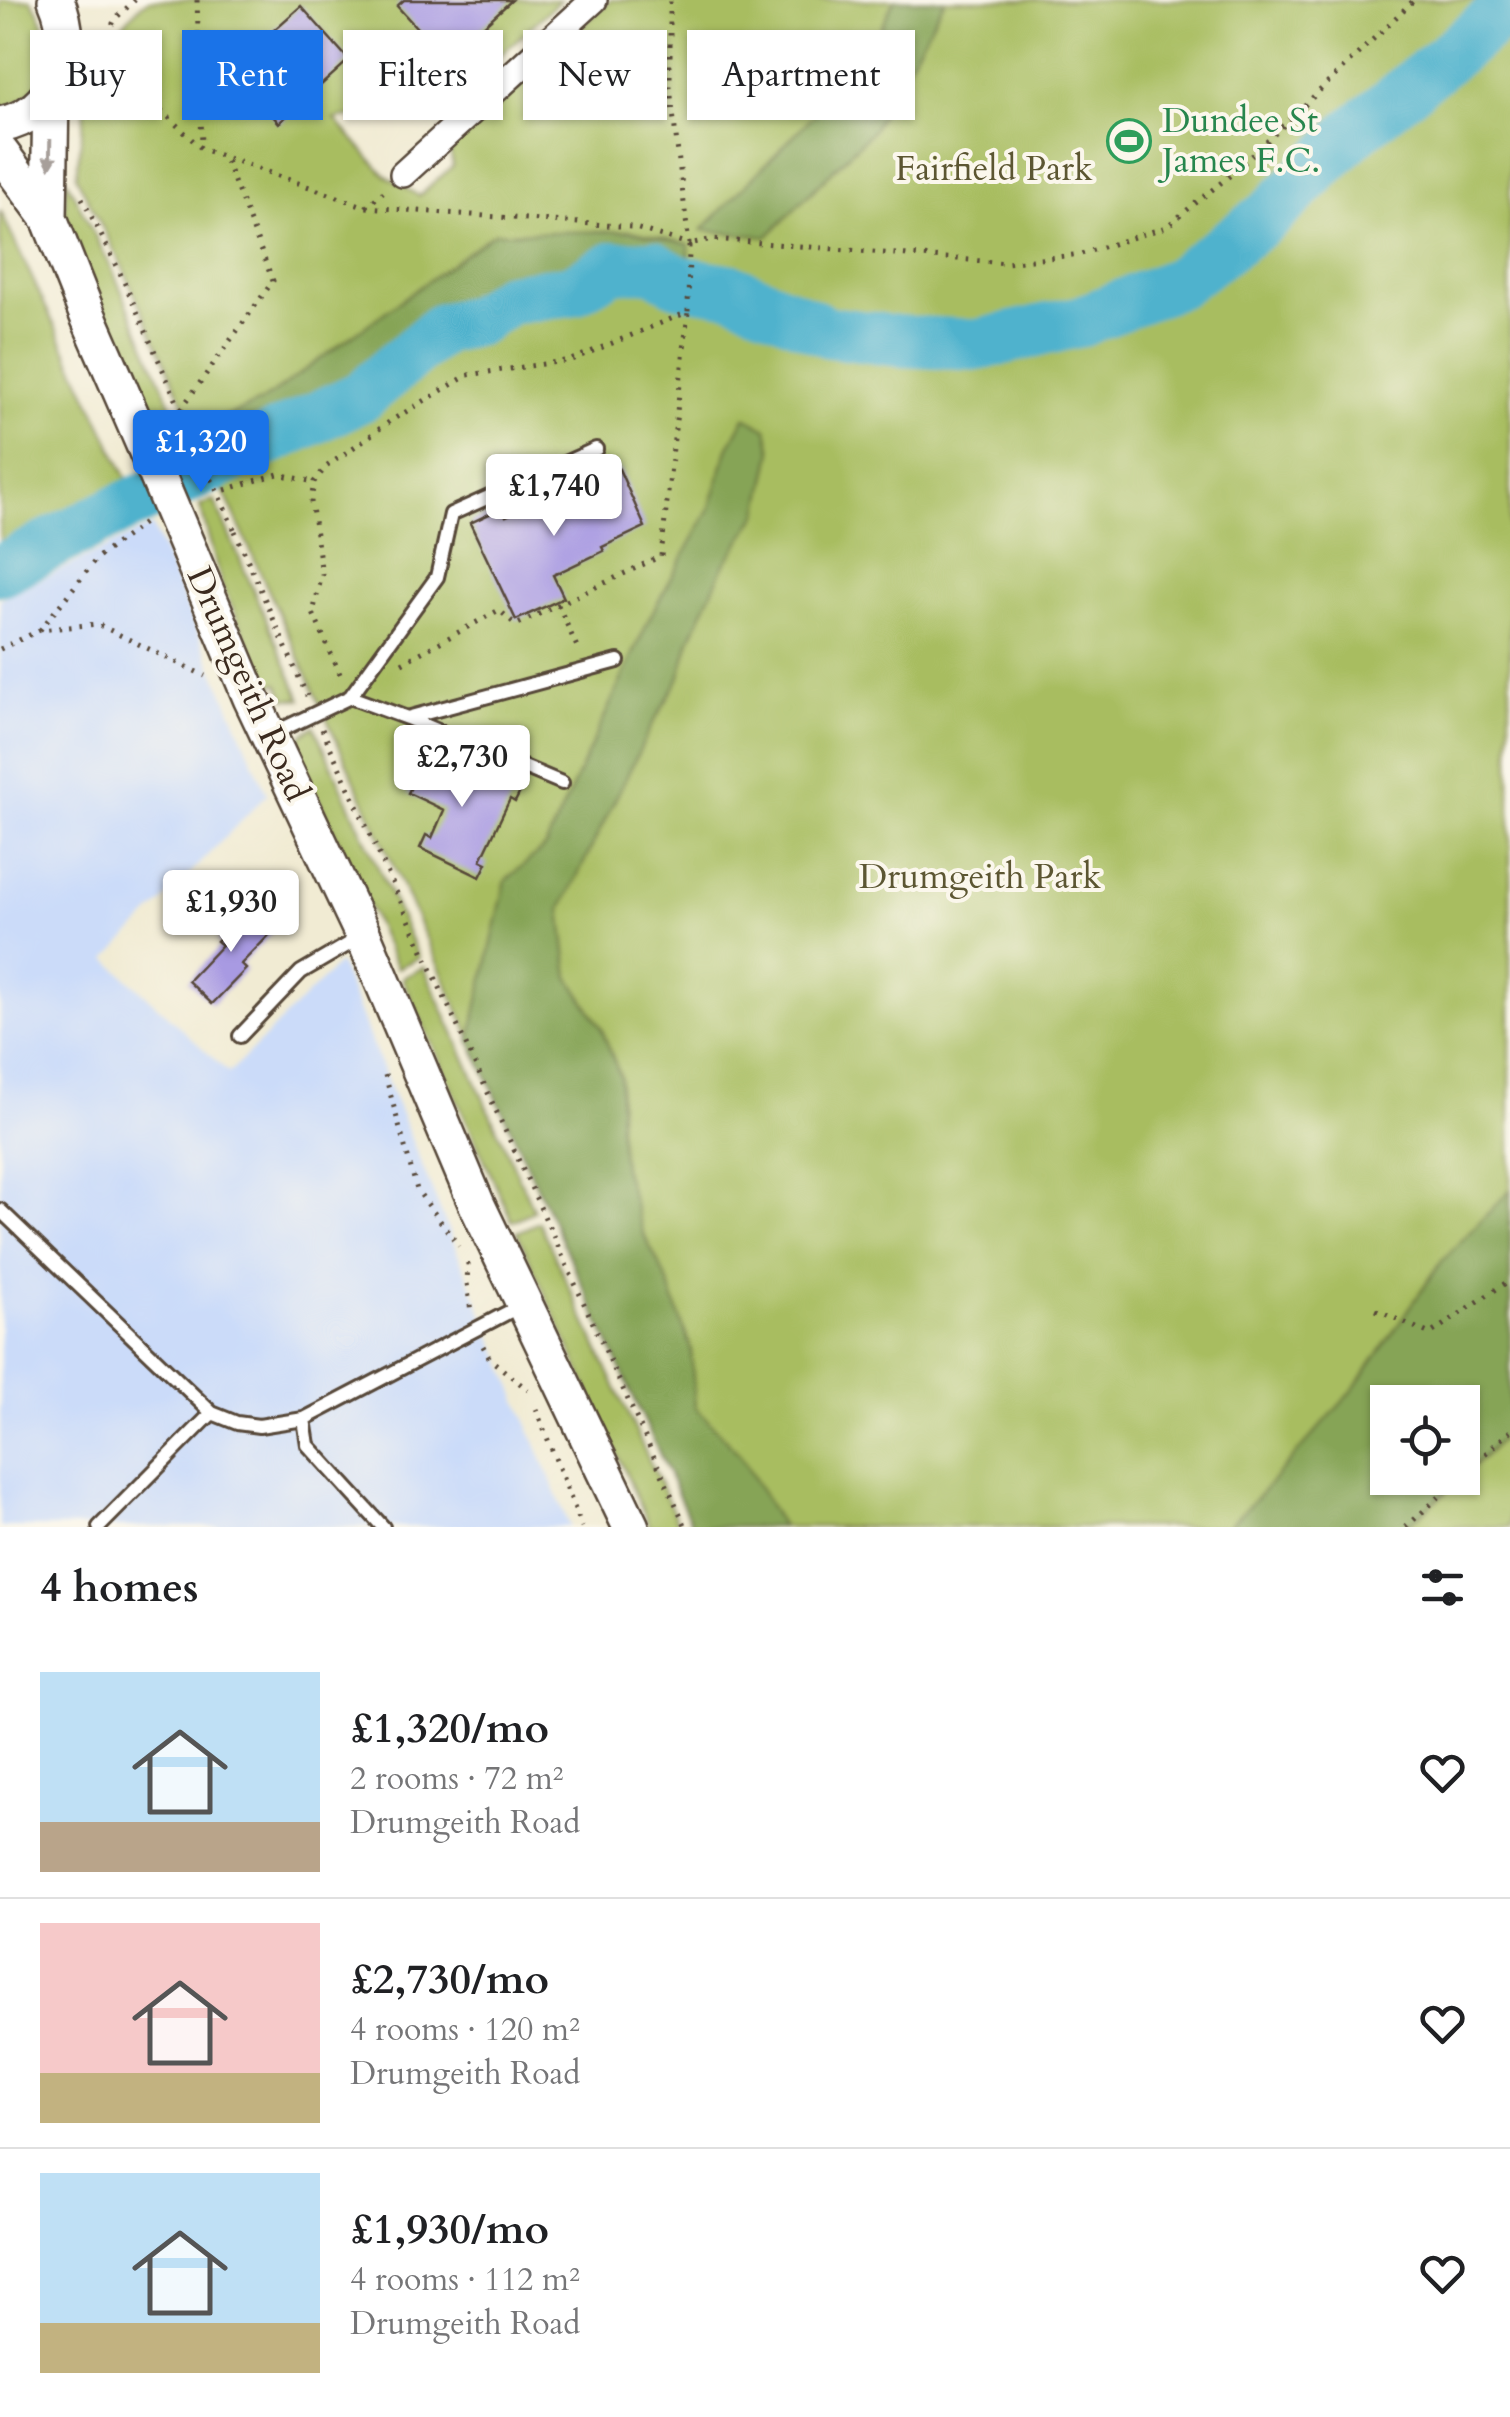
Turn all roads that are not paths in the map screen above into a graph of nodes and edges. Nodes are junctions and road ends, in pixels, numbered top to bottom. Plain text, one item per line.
1 (56, 0) edge
2 (594, 0) edge
3 (65, 30) edge
4 (30, 111) edge
5 (51, 120) edge
6 (0, 125) edge
7 (0, 152) edge
8 (403, 174) dead end
9 (49, 218) junction
10 (596, 449) dead end
11 (618, 661) dead end
12 (350, 697) junction
13 (408, 718) junction
14 (268, 736) junction
15 (562, 783) dead end
16 (363, 935) junction
17 (240, 1036) dead end
18 (0, 1210) edge
19 (524, 1304) junction
20 (212, 1413) junction
21 (304, 1419) junction
22 (99, 1527) edge
23 (383, 1527) edge
24 (631, 1527) edge

1 - 3 main road, Drumgeith Road
2 - 8 street
4 - 6 main road
5 -> 9 main road, Drumgeith Road
7 - 9 main road, Drumgeith Road
9 - 14 main road, Drumgeith Road, bridge
10 - 12 lane
11 - 13 lane
12 - 13 lane
12 - 14 lane
13 - 15 lane
14 - 16 main road, Drumgeith Road
16 - 17 lane
16 - 19 main road, Drumgeith Road
18 - 20 lane
19 - 21 lane
19 - 24 main road, Drumgeith Road
20 - 21 lane
20 - 22 lane
21 - 23 lane

